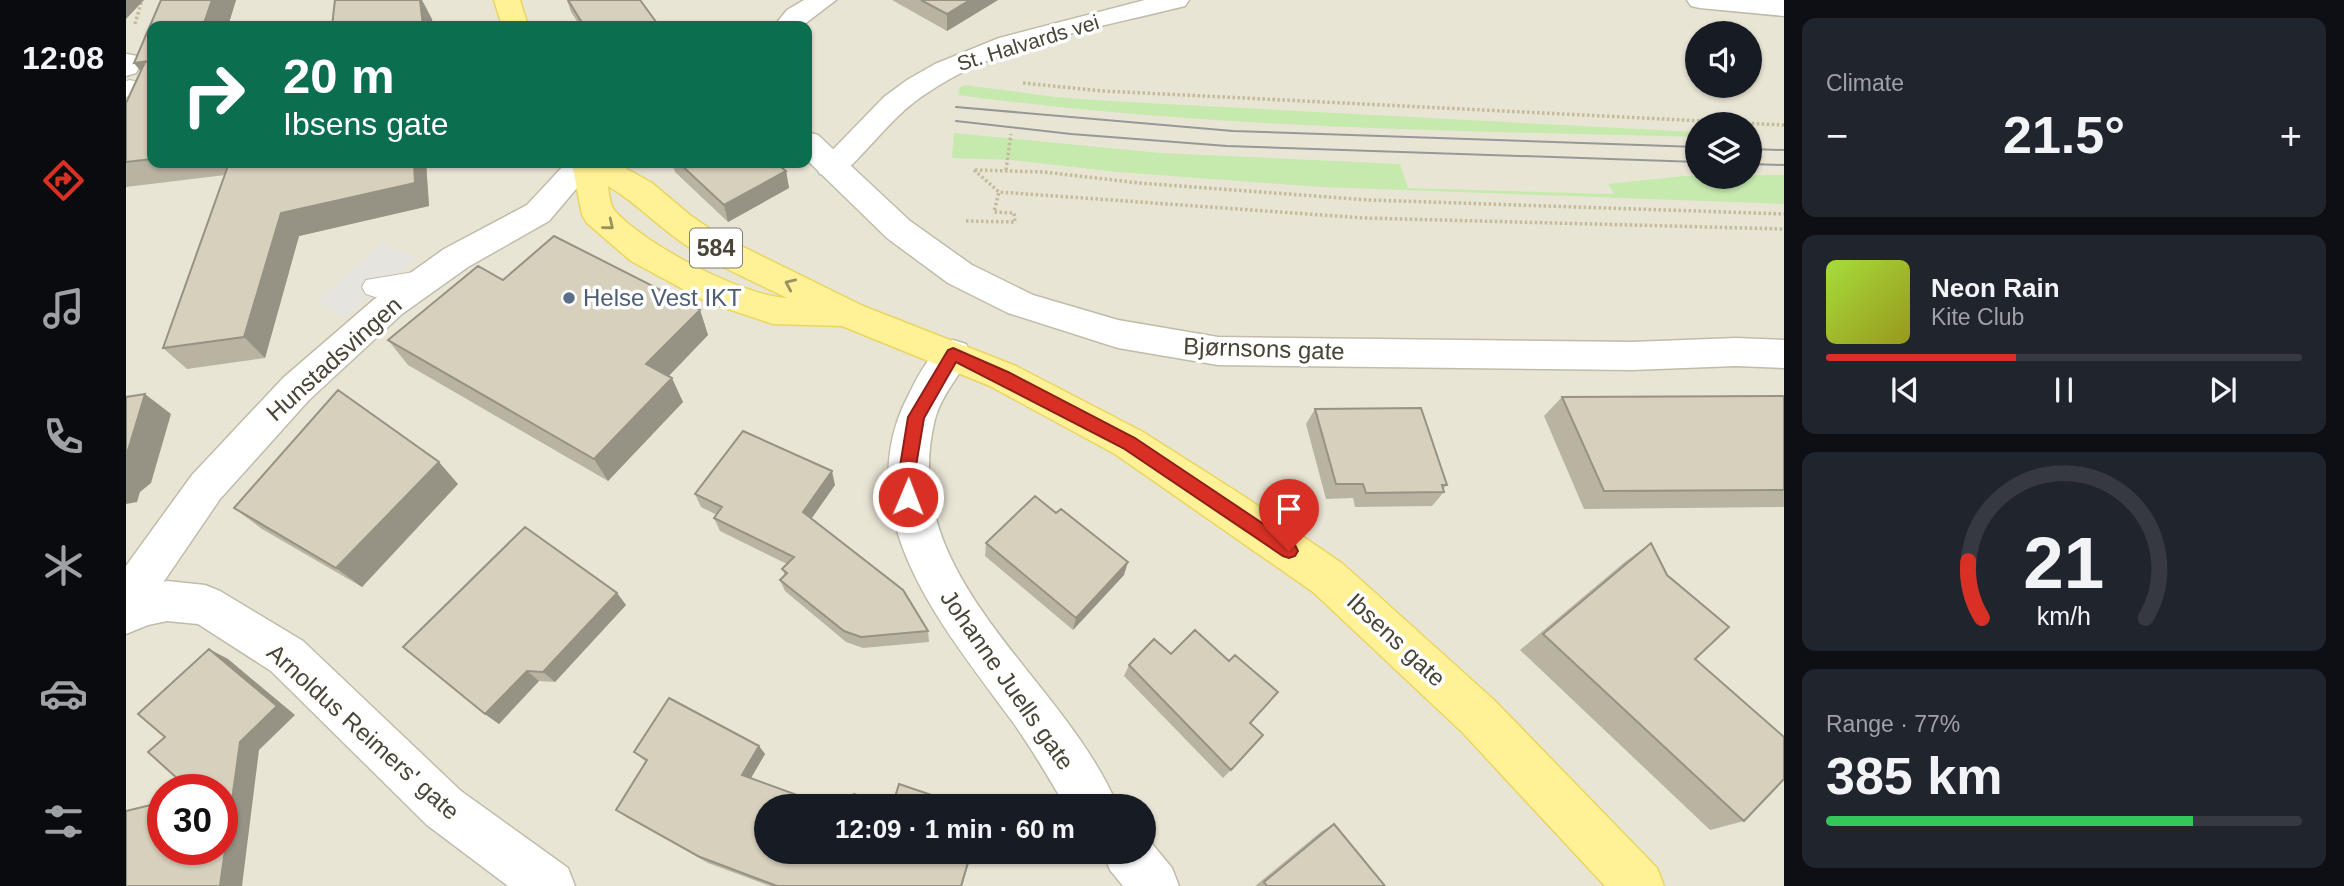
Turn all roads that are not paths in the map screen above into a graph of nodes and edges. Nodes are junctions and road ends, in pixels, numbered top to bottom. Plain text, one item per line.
1 (507, 0) edge
2 (823, 0) edge
3 (1176, 0) edge
4 (1700, 0) edge
5 (1784, 8) edge
6 (795, 14) edge
7 (513, 21) edge
8 (819, 155) edge
9 (582, 168) edge
10 (588, 168) edge
11 (596, 168) edge
12 (426, 279) junction
13 (374, 286) dead end
14 (851, 315) junction
15 (953, 354) junction
16 (1784, 354) edge
17 (126, 601) edge
18 (126, 614) edge
19 (1085, 794) edge
20 (1137, 864) edge
21 (550, 886) edge
22 (1154, 886) edge
23 (1639, 886) edge

1 - 7 main road
2 - 6 street
3 - 8 street, St. Halvards vei
4 - 5 street
8 - 16 street, Bjørnsons gate
9 - 12 street, Hunstadsvingen
10 -> 14 main road, Ibsens gate / 584
14 -> 11 main road, Ibsens gate / 584
12 - 13 lane
12 - 17 street, Hunstadsvingen
14 - 15 main road, Ibsens gate / 584
15 - 19 street, Johanne Juells gate
15 - 23 main road, Ibsens gate / 584
18 - 21 street, Arnoldus Reimers' gate
20 - 22 street

